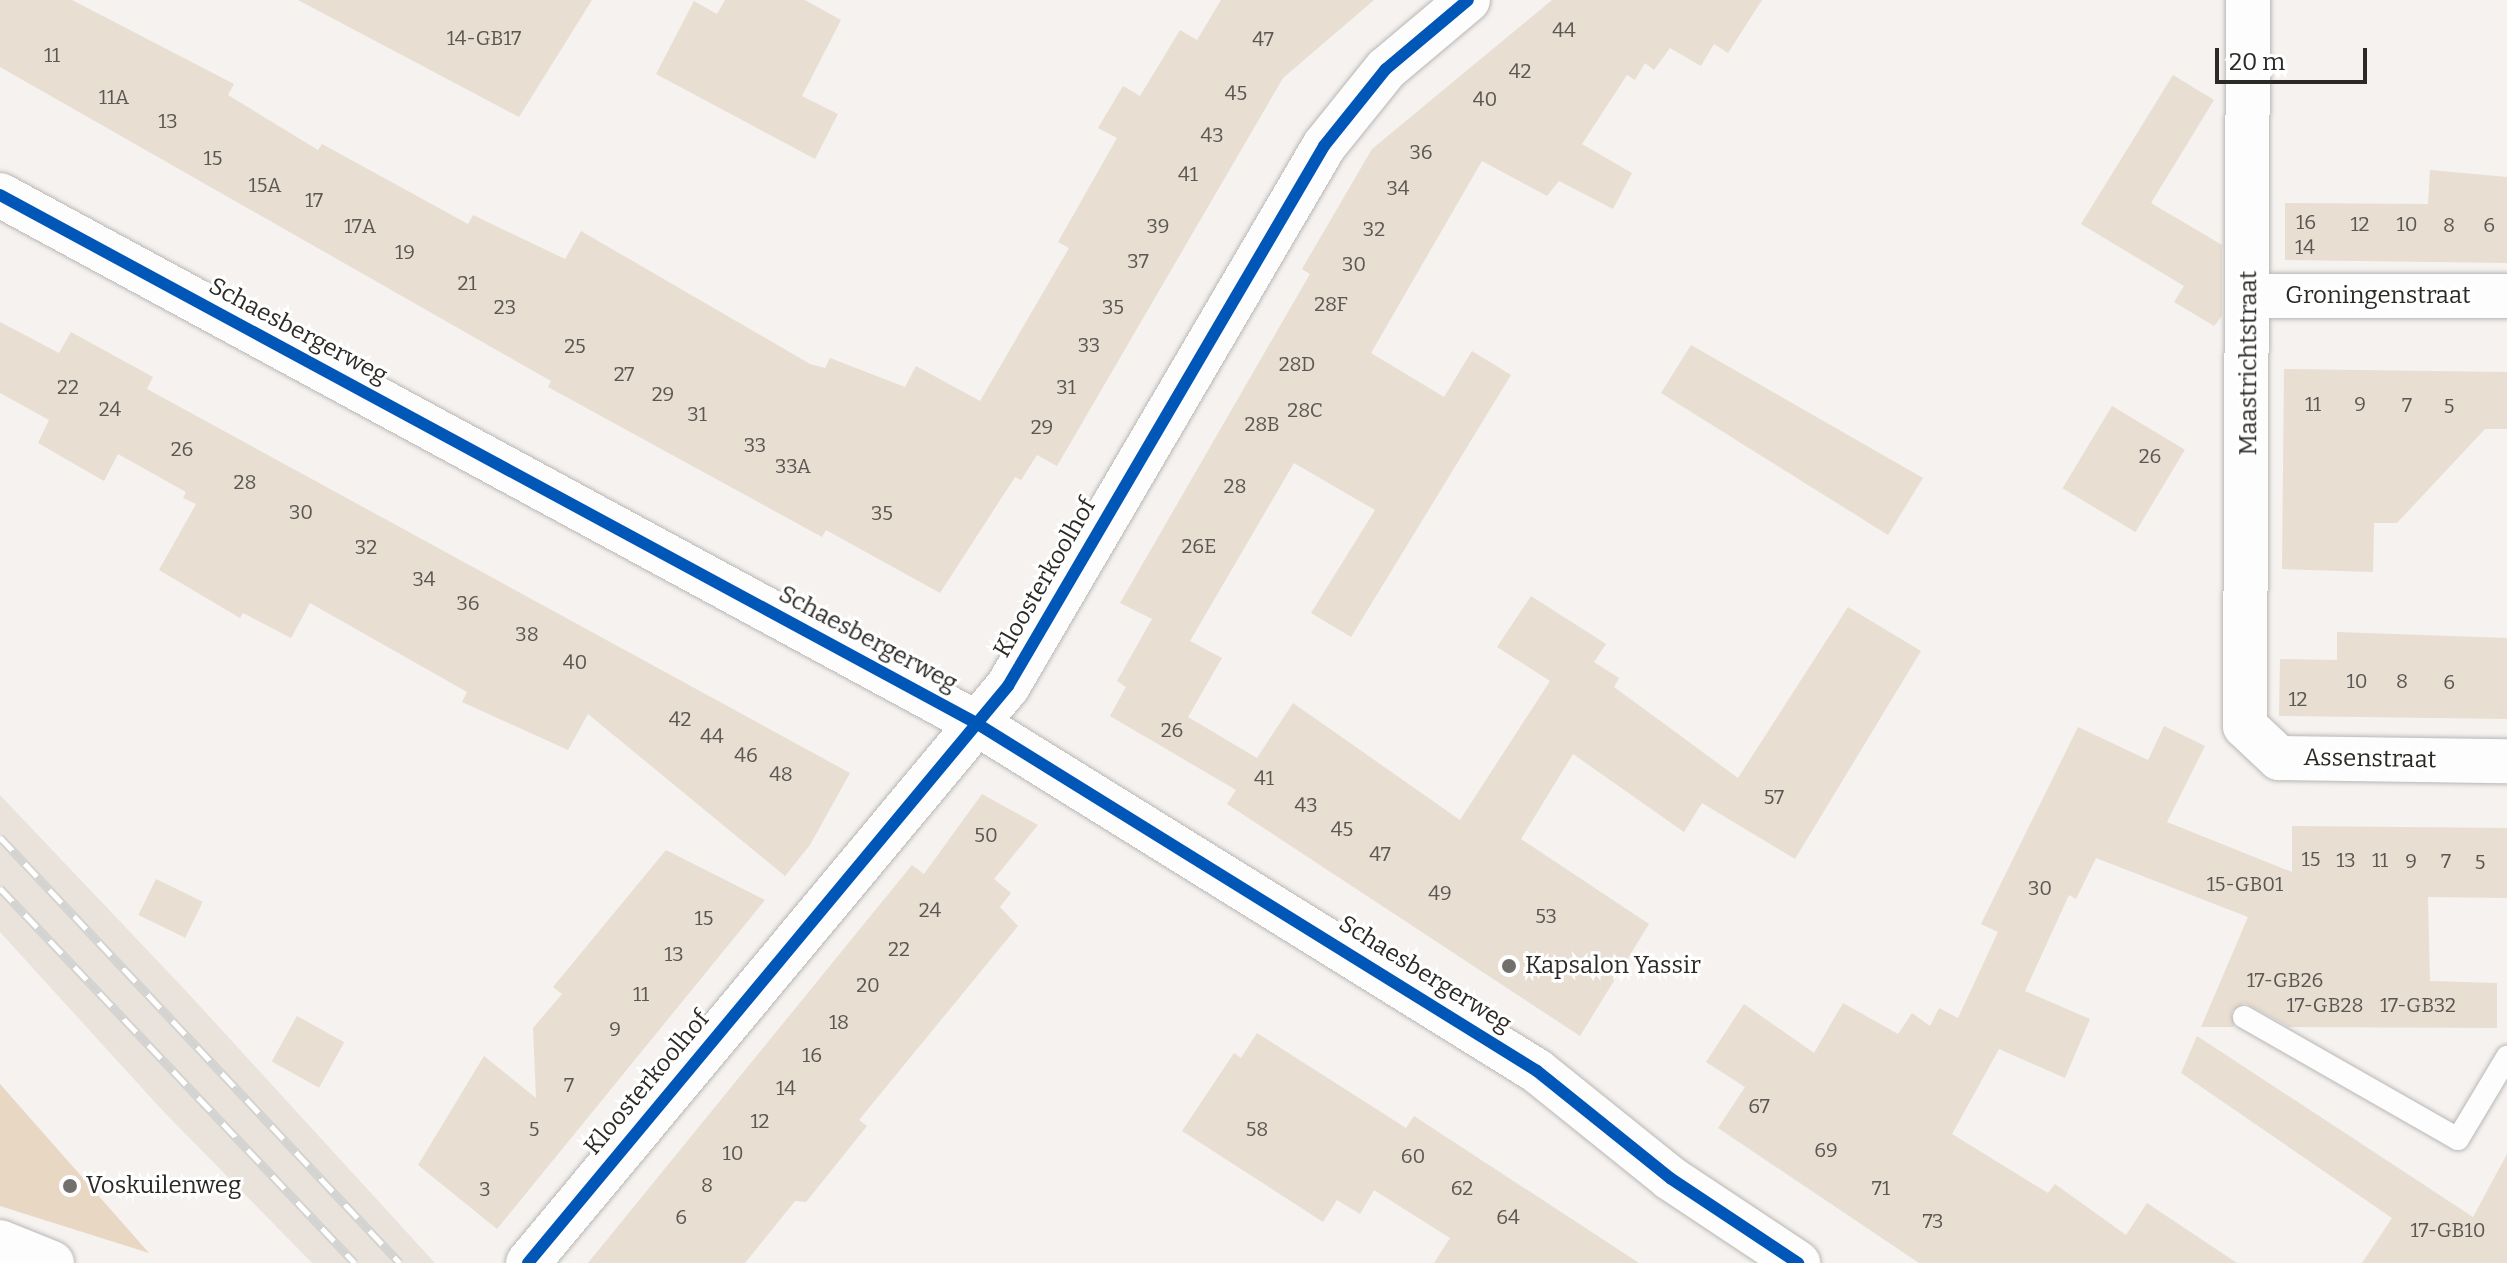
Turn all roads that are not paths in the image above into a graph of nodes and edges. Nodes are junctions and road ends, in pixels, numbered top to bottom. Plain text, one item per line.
1 (1468, 0) edge
2 (2248, 0) edge
3 (0, 195) edge
4 (2250, 296) junction
5 (2507, 296) edge
6 (976, 723) junction
7 (2245, 726) joint
8 (2507, 761) edge
9 (2244, 1017) dead end
10 (2507, 1057) edge
11 (0, 1242) edge
12 (52, 1263) edge
13 (528, 1263) edge
14 (1798, 1263) edge

1 - 6 street, Kloosterkoolhof
2 - 4 street, Maastrichtstraat
3 - 6 street, Schaesbergerweg
4 - 5 street, Groningenstraat
4 - 7 street, Maastrichtstraat
6 - 13 street, Kloosterkoolhof
6 - 14 street, Schaesbergerweg
7 - 8 street, Assenstraat
9 - 10 lane
11 - 12 street

